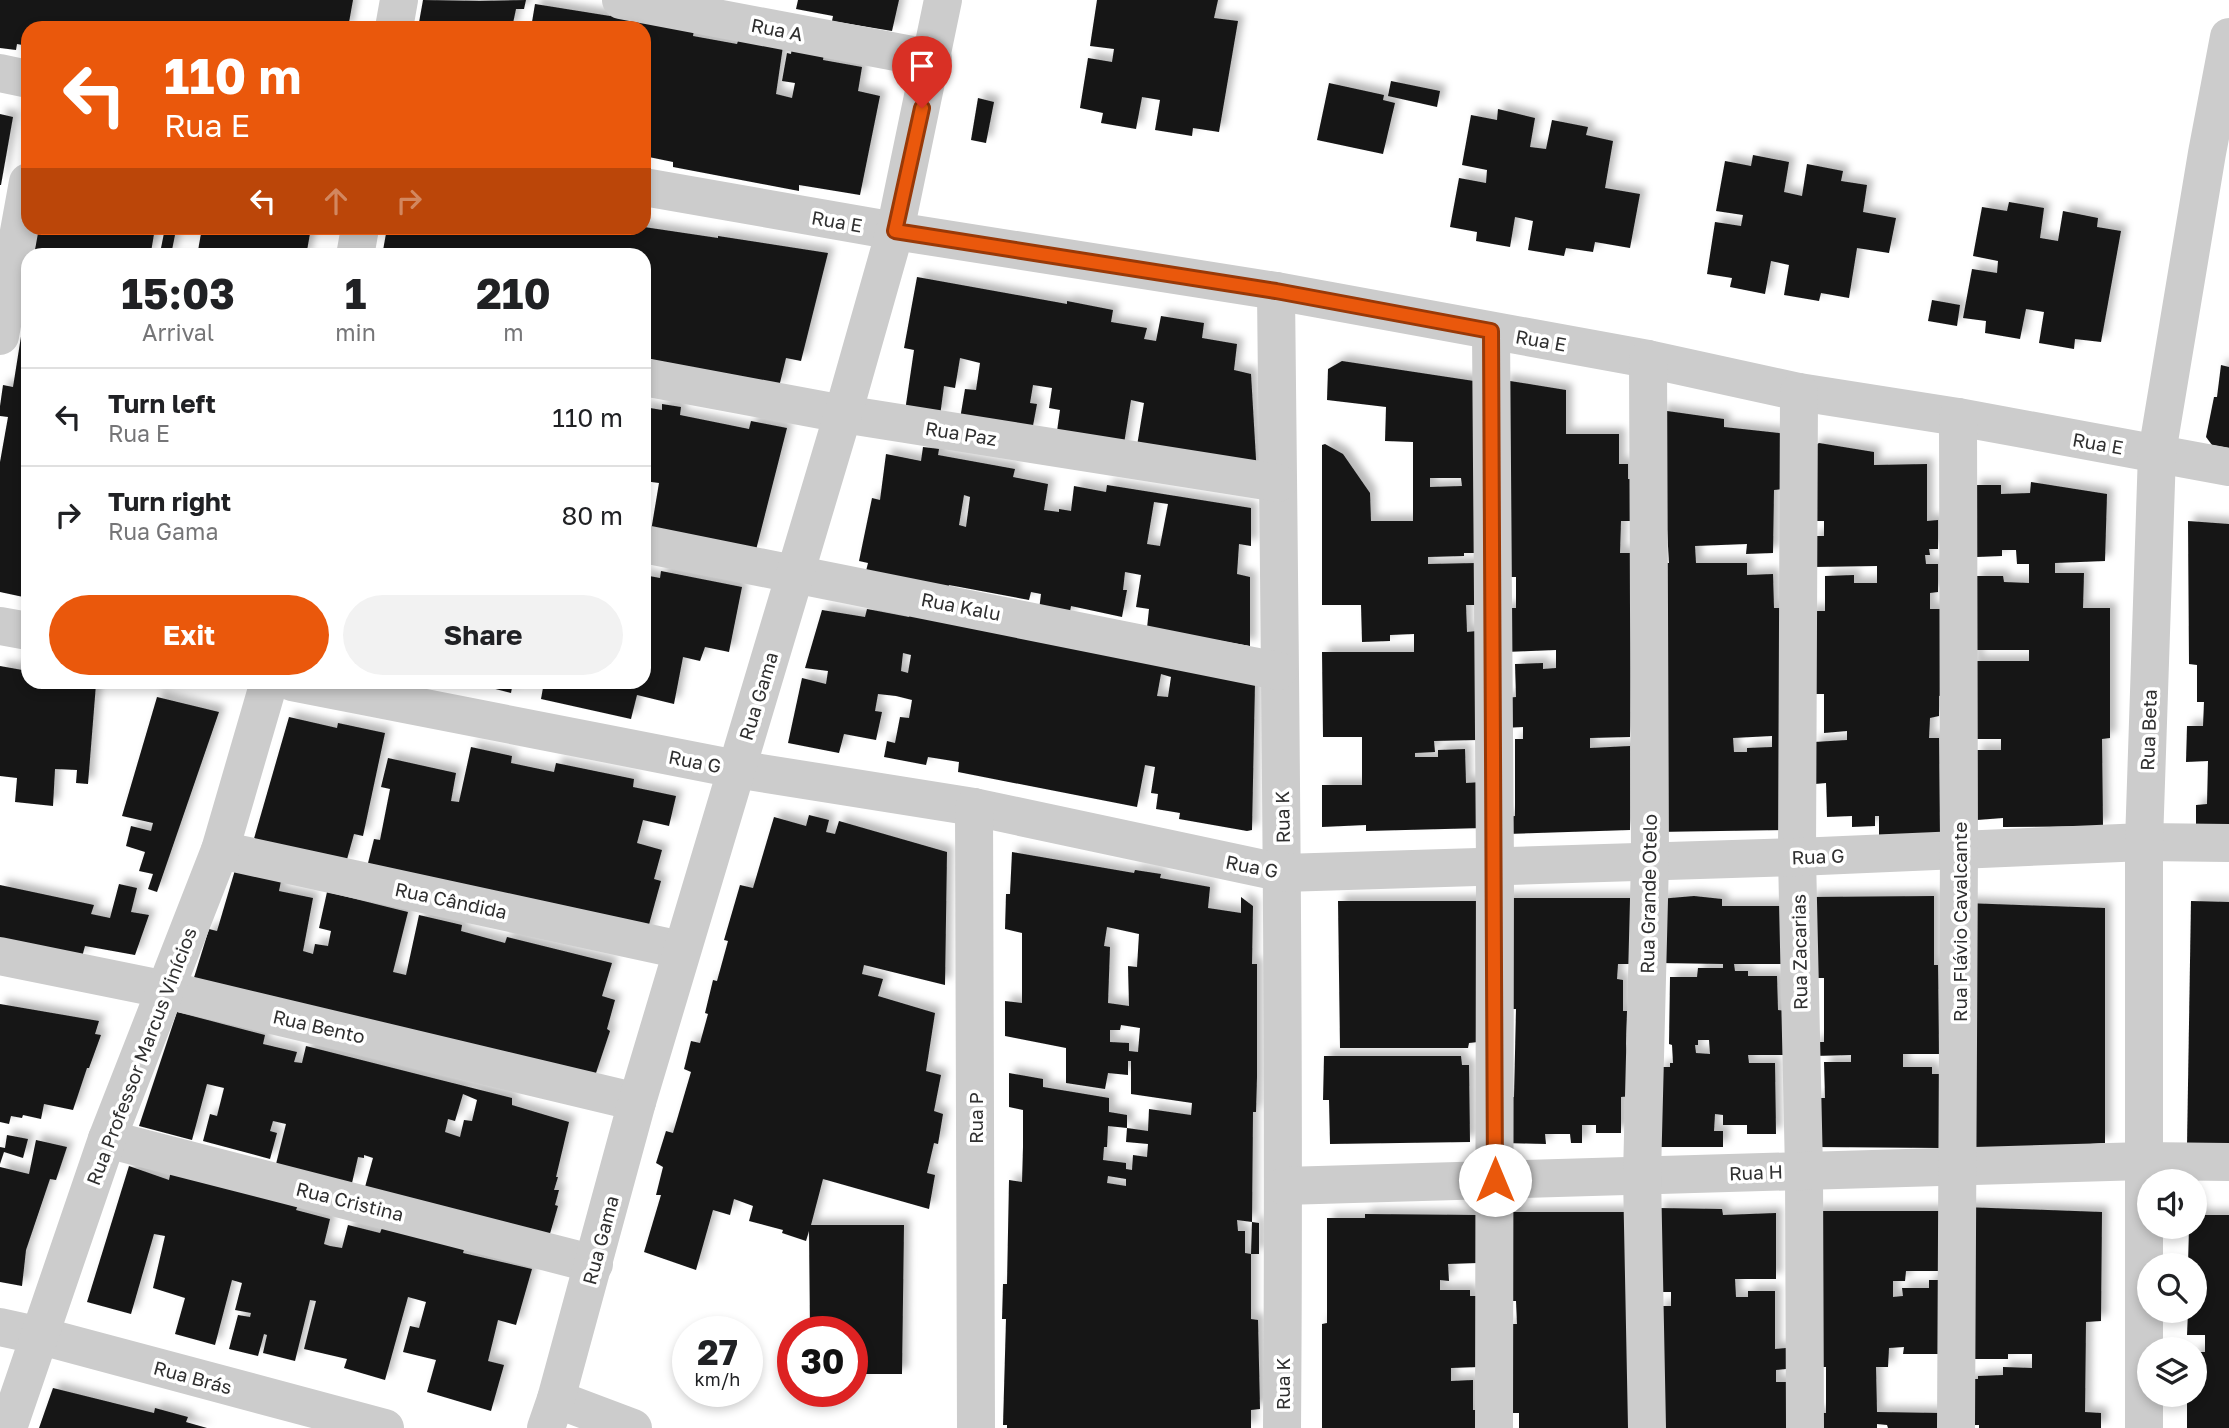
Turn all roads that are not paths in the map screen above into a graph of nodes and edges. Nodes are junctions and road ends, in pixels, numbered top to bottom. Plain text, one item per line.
1 (399, 0) edge
2 (621, 0) edge
3 (943, 0) edge
4 (395, 21) edge
5 (2229, 37) edge
6 (933, 59) junction
7 (0, 73) edge
8 (21, 78) edge
9 (2206, 152) edge
10 (651, 188) edge
11 (21, 221) edge
12 (895, 231) junction
13 (1276, 291) junction
14 (1491, 331) junction
15 (0, 337) edge
16 (1648, 359) junction
17 (651, 378) edge
18 (1799, 393) junction
19 (843, 414) junction
20 (1958, 417) junction
21 (2157, 453) junction
22 (2229, 467) edge
23 (1278, 483) junction
24 (651, 545) edge
25 (795, 572) junction
26 (0, 626) edge
27 (21, 630) edge
28 (1278, 671) junction
29 (267, 689) edge
30 (328, 689) edge
31 (736, 769) junction
32 (974, 807) junction
33 (2144, 842) junction
34 (2229, 843) edge
35 (1959, 849) junction
36 (220, 850) junction
37 (1797, 857) junction
38 (1650, 860) junction
39 (1495, 866) junction
40 (1283, 873) junction
41 (681, 950) junction
42 (0, 956) edge
43 (167, 990) junction
44 (637, 1102) junction
45 (107, 1139) junction
46 (2144, 1161) junction
47 (2229, 1162) edge
48 (1957, 1166) junction
49 (1804, 1170) junction
50 (1642, 1175) junction
51 (1495, 1180) junction
52 (1284, 1186) junction
53 (594, 1264) junction
54 (0, 1327) edge
55 (41, 1336) junction
56 (551, 1414) edge
57 (8, 1428) edge
58 (385, 1428) edge
59 (632, 1428) edge
60 (976, 1428) edge
61 (1282, 1428) edge
62 (1494, 1428) edge
63 (1647, 1428) edge
64 (1805, 1428) edge
65 (1956, 1428) edge
66 (2144, 1428) edge

1 - 4 street
2 - 6 street, Rua A
3 - 6 street, Rua Gama
5 - 9 street, Rua Beta
6 - 12 street, Rua Gama
7 - 8 street
9 - 21 street, Rua Beta
10 - 12 street, Rua E
11 - 15 street
12 - 13 street, Rua E
12 - 19 street, Rua Gama
13 - 14 street, Rua E
13 - 23 street, Rua K
14 - 16 street, Rua E
14 - 39 street
16 - 18 street, Rua E
16 - 38 street, Rua Grande Otelo
17 - 19 street, Rua Paz
18 - 20 street, Rua E
18 - 37 street, Rua Zacarias
19 - 23 street, Rua Paz
19 - 25 street, Rua Gama
20 - 21 street, Rua E
20 - 35 street, Rua Flávio Cavalcante
21 - 22 street, Rua E
21 - 33 street, Rua Beta
23 - 28 street, Rua K
24 - 25 street, Rua Kalu
25 - 28 street, Rua Kalu
25 - 31 street, Rua Gama
26 - 27 street
28 - 40 street, Rua K
29 - 36 street, Rua Professor Marcus Vinícios
30 - 31 street, Rua G
31 - 32 street, Rua G
31 - 41 street, Rua Gama
32 - 40 street, Rua G
32 - 60 street, Rua P
33 - 34 street, Rua G
33 - 35 street, Rua G
33 - 46 street, Rua Beta
35 - 37 street, Rua G
35 - 48 street, Rua Flávio Cavalcante
36 - 41 street, Rua Cândida
36 - 43 street, Rua Professor Marcus Vinícios
37 - 38 street, Rua G
37 - 49 street, Rua Zacarias
38 - 39 street, Rua G
38 - 50 street, Rua Grande Otelo
39 - 40 street, Rua G
39 - 51 street
40 - 52 street, Rua K
41 - 44 street, Rua Gama
42 - 43 street, Rua Bento
43 - 44 street, Rua Bento
43 - 45 street, Rua Professor Marcus Vinícios
44 - 53 street, Rua Gama
45 - 53 street, Rua Cristina
45 - 55 street, Rua Professor Marcus Vinícios
46 - 47 street, Rua H
46 - 48 street, Rua H
46 - 66 street, Rua Beta
48 - 49 street, Rua H
48 - 65 street, Rua Flávio Cavalcante
49 - 50 street, Rua H
49 - 64 street, Rua Zacarias
50 - 51 street, Rua H
50 - 63 street, Rua Grande Otelo
51 - 52 street, Rua H
51 - 62 street
52 - 61 street, Rua K
53 - 56 street, Rua Gama
54 - 55 street, Rua Brás
55 - 57 street, Rua Professor Marcus Vinícios
55 - 58 street, Rua Brás
56 - 59 street

